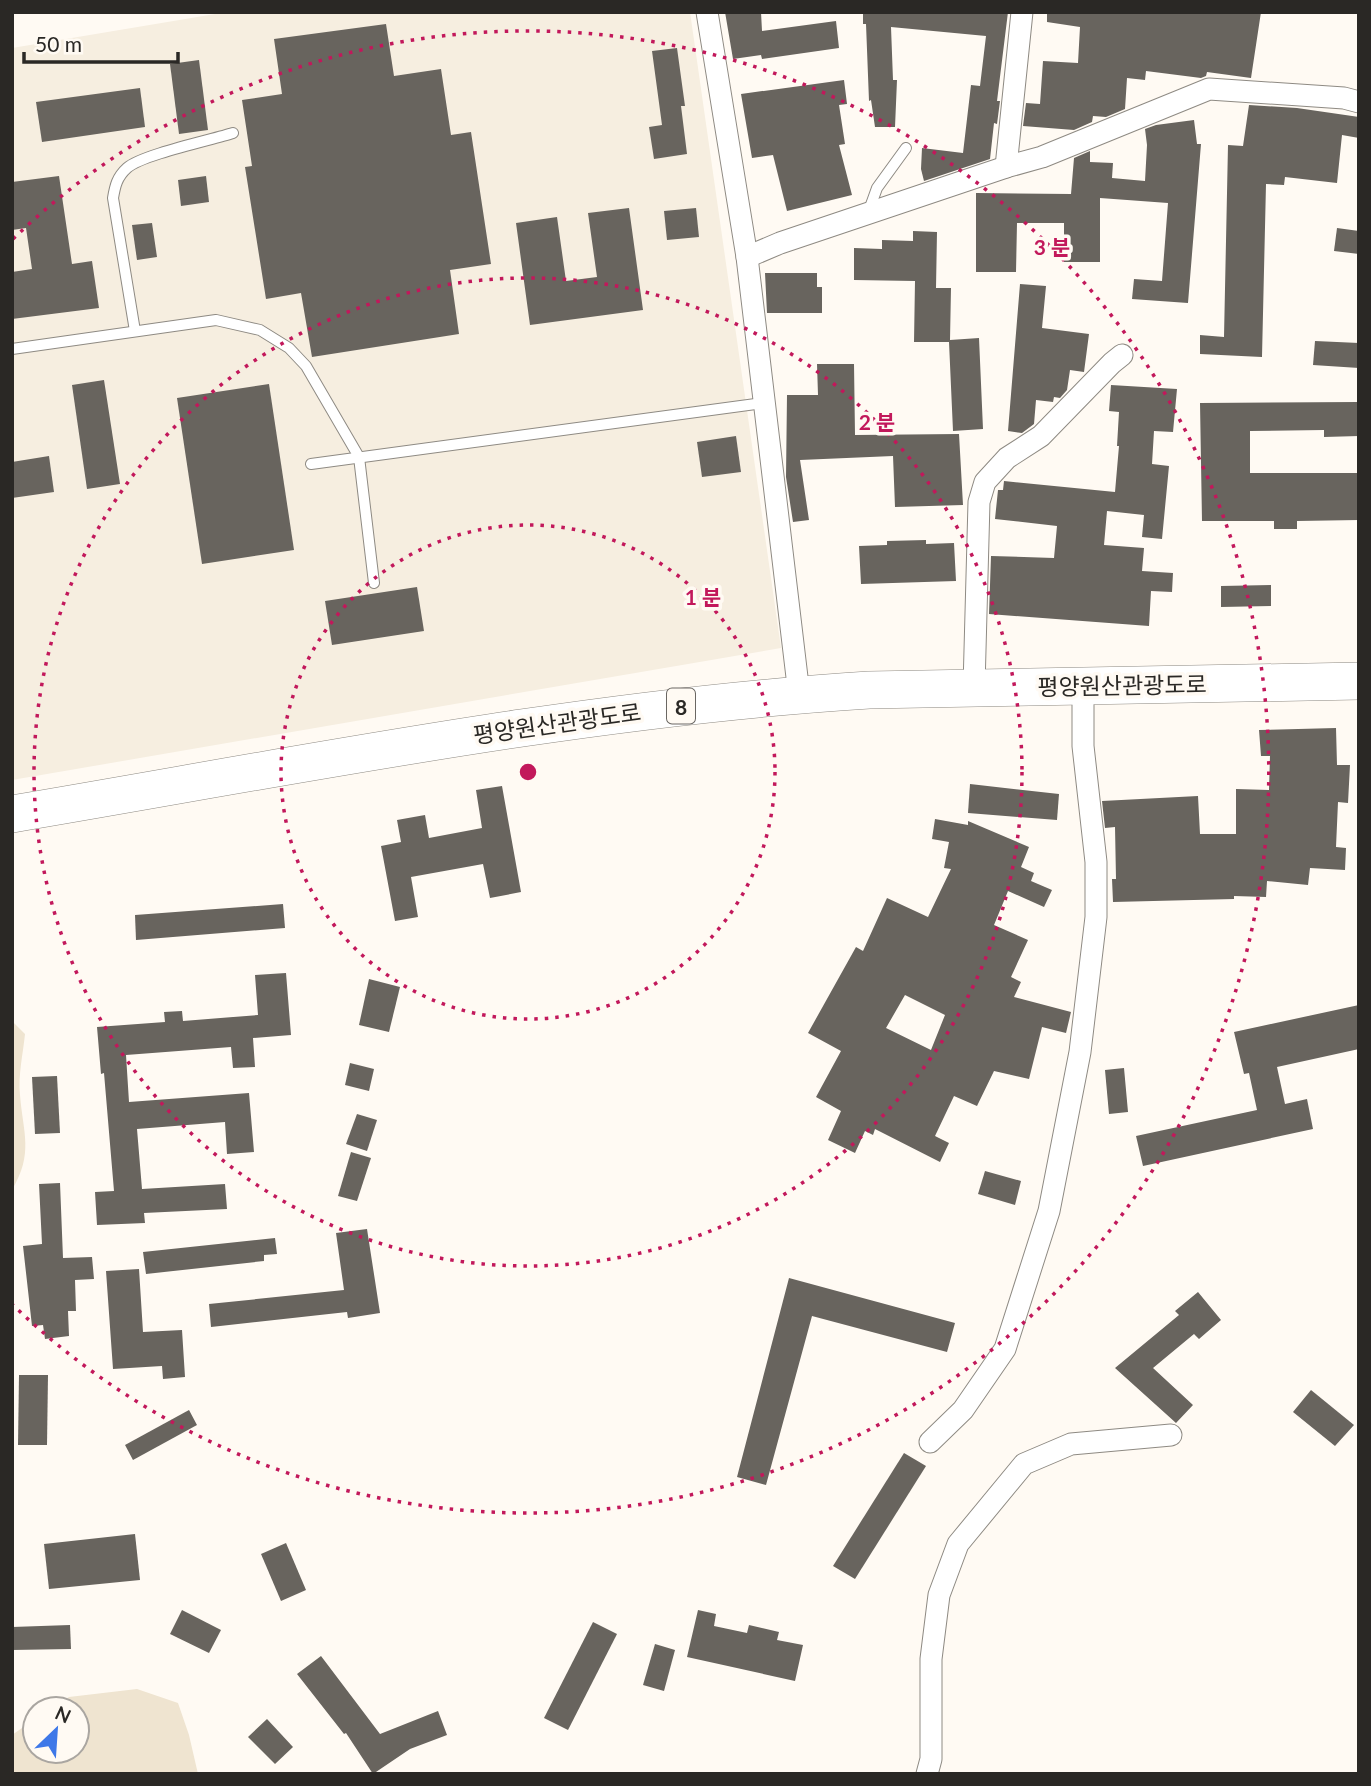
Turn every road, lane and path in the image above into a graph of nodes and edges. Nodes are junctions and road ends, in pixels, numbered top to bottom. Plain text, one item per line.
1 (706, 12) edge
2 (1022, 12) edge
3 (1359, 102) edge
4 (233, 133) dead end
5 (906, 148) dead end
6 (1006, 167) junction
7 (868, 213) junction
8 (747, 257) junction
9 (135, 331) junction
10 (12, 349) edge
11 (1122, 355) dead end
12 (763, 403) junction
13 (359, 457) junction
14 (311, 464) dead end
15 (374, 583) dead end
16 (1359, 681) edge
17 (1083, 686) junction
18 (974, 687) junction
19 (799, 694) junction
20 (12, 814) edge
21 (1171, 1435) dead end
22 (930, 1442) dead end
23 (927, 1774) edge

1 - 8 street
2 - 6 street
3 - 6 street
4 - 9 lane
5 - 7 lane
6 - 7 street
7 - 8 street
8 - 12 street
9 - 10 lane
9 - 13 lane
11 - 18 street
12 - 13 lane
12 - 19 street
13 - 14 lane
13 - 15 lane
16 - 17 highway, 평양원산관광도로 / 8
17 - 18 highway, 평양원산관광도로 / 8
17 - 22 street
18 - 19 highway, 평양원산관광도로 / 8
19 - 20 highway, 평양원산관광도로 / 8
21 - 23 street

